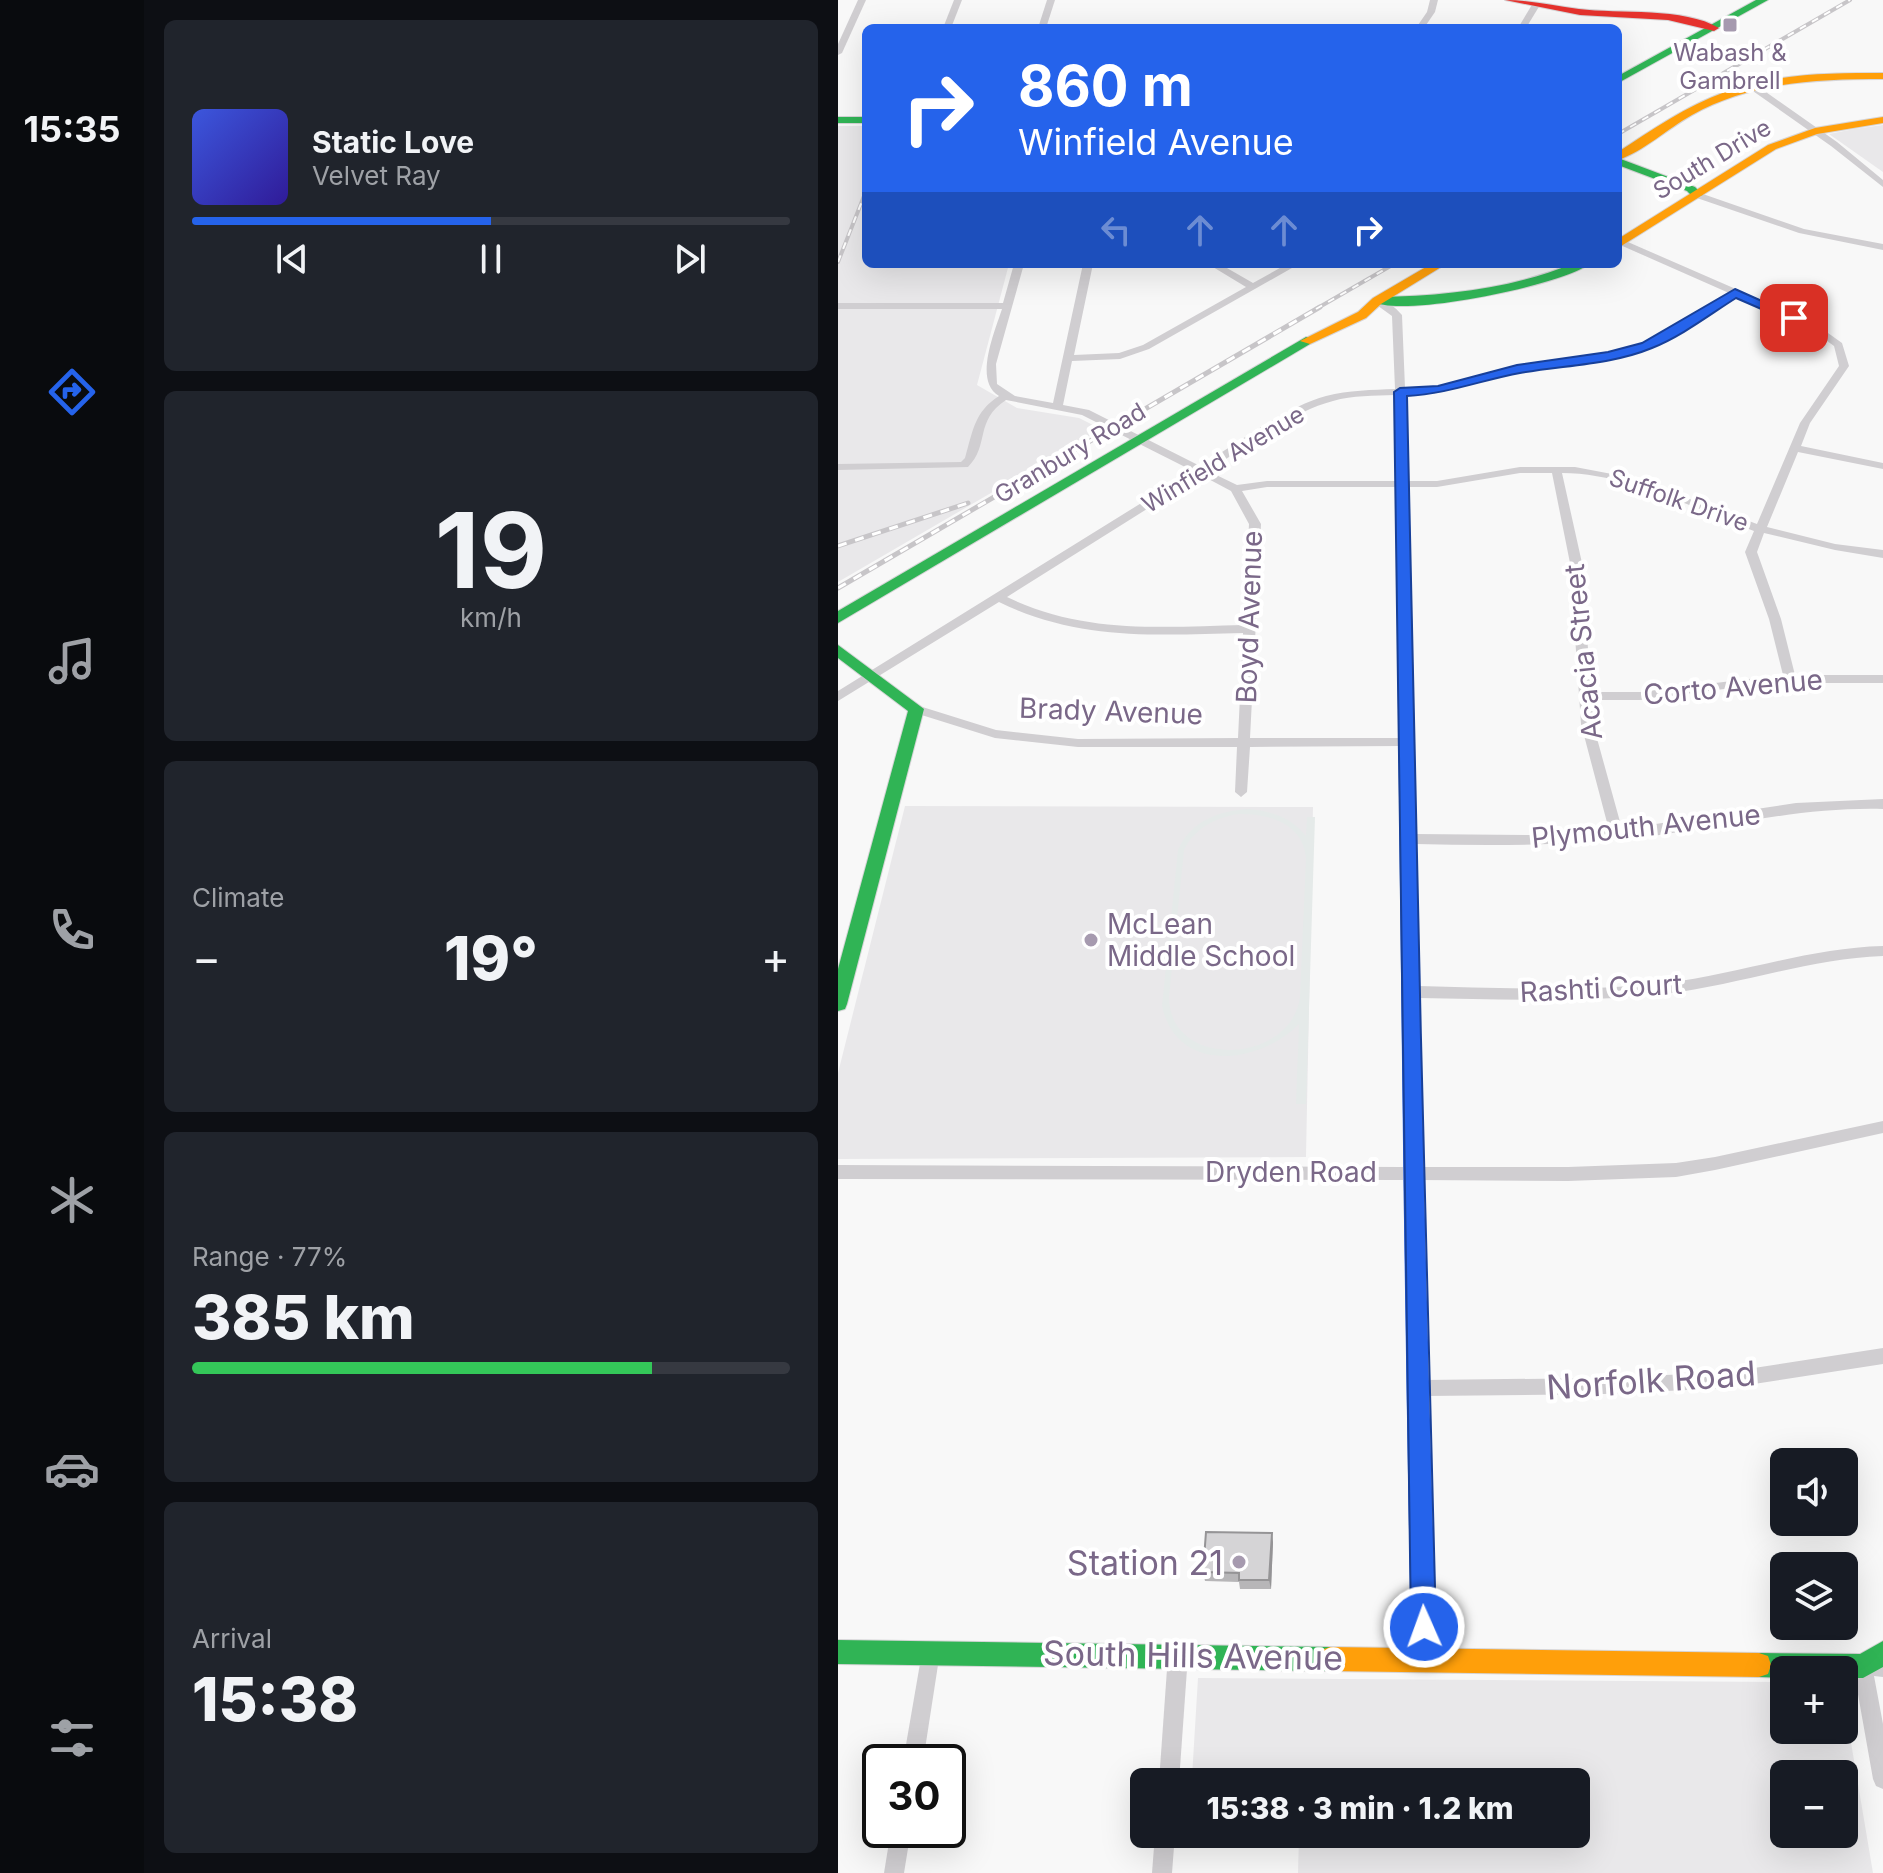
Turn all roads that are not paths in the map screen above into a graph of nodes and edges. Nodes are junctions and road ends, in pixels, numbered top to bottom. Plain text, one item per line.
1 (862, 0) edge
2 (958, 0) edge
3 (1051, 0) edge
4 (1434, 0) edge
5 (1510, 0) edge
6 (1763, 0) edge
7 (1536, 5) junction
8 (949, 24) edge
9 (1043, 24) edge
10 (1423, 24) edge
11 (1524, 24) edge
12 (1714, 28) junction
13 (838, 53) edge
14 (1622, 75) edge
15 (1883, 76) edge
16 (1753, 87) junction
17 (838, 120) edge
18 (862, 120) edge
19 (1883, 120) edge
20 (1815, 131) junction
21 (1622, 156) edge
22 (1622, 161) edge
23 (1622, 168) edge
24 (1723, 176) junction
25 (1671, 184) junction
26 (1883, 184) edge
27 (1697, 195) junction
28 (1671, 210) junction
29 (1622, 241) edge
30 (1622, 244) edge
31 (1883, 247) edge
32 (1018, 268) edge
33 (1087, 268) edge
34 (1220, 268) edge
35 (1287, 268) edge
36 (1433, 268) edge
37 (1572, 268) edge
38 (1405, 284) junction
39 (1252, 287) junction
40 (1735, 293) junction
41 (1423, 299) junction
42 (1377, 301) junction
43 (838, 306) edge
44 (1008, 306) junction
45 (1068, 358) junction
46 (1400, 392) junction
47 (1005, 396) junction
48 (1058, 405) junction
49 (1138, 441) junction
50 (1793, 448) junction
51 (1883, 466) edge
52 (838, 467) edge
53 (1556, 469) junction
54 (1199, 472) junction
55 (1401, 484) junction
56 (1235, 489) junction
57 (1760, 529) junction
58 (1883, 554) edge
59 (999, 597) junction
60 (838, 618) edge
61 (1248, 629) junction
62 (838, 650) edge
63 (873, 675) junction
64 (1790, 678) junction
65 (1883, 679) edge
66 (1584, 696) junction
67 (838, 697) edge
68 (916, 709) junction
69 (1406, 742) junction
70 (1244, 743) junction
71 (1241, 792) dead end
72 (1883, 804) edge
73 (1617, 834) junction
74 (1408, 839) junction
75 (1883, 951) edge
76 (1412, 992) junction
77 (838, 1004) edge
78 (1883, 1127) edge
79 (1411, 1171) junction
80 (838, 1172) edge
81 (1883, 1356) edge
82 (1417, 1388) junction
83 (838, 1652) edge
84 (931, 1652) junction
85 (1883, 1653) edge
86 (1178, 1655) junction
87 (1424, 1657) junction
88 (1873, 1666) edge
89 (916, 1744) edge
90 (1170, 1768) edge
91 (1883, 1779) edge
92 (898, 1848) edge
93 (1164, 1848) edge
94 (894, 1873) edge
95 (1162, 1873) edge

1 - 13 street
2 - 8 street
3 - 9 street
4 - 10 street
5 - 7 street
6 - 12 street
7 - 11 street
7 - 12 street
12 - 14 street
15 - 16 street
16 - 20 street
16 - 21 street
17 - 18 street
19 - 20 street, South Drive
20 - 24 street, South Drive
20 - 26 street
22 - 25 street
23 - 25 street
24 - 25 street
24 - 27 street, South Drive
25 - 27 street
25 - 28 street
27 - 28 street, South Drive
27 - 31 street
28 - 29 street, South Drive
30 - 40 street
32 - 44 street
33 - 45 street
34 - 39 street
35 - 39 street
36 - 38 street, Granbury Road
37 - 41 street
38 - 41 street
38 - 42 street, Granbury Road
39 - 45 street
40 - 46 street, Winfield Avenue
40 - 50 street
41 - 42 street
42 - 46 street
42 - 49 street, Granbury Road
43 - 44 street
44 - 47 street
45 - 48 street
46 - 54 street, Winfield Avenue
46 - 55 street
47 - 48 street
47 - 52 street
48 - 49 street
49 - 54 street
49 - 60 street, Granbury Road
50 - 51 street
50 - 57 street
53 - 55 street, Suffolk Drive
53 - 57 street, Suffolk Drive
53 - 66 street, Acacia Street
54 - 56 street, Boyd Avenue
54 - 59 street, Winfield Avenue
55 - 56 street, Suffolk Drive
55 - 69 street
56 - 61 street, Boyd Avenue
57 - 58 street, Suffolk Drive
57 - 64 street
59 - 61 street
59 - 63 street, Winfield Avenue
61 - 70 street, Boyd Avenue
62 - 63 street, Brady Avenue
63 - 67 street, Winfield Avenue
63 - 68 street, Brady Avenue
64 - 65 street, Corto Avenue
64 - 66 street, Corto Avenue
66 - 73 street, Acacia Street
68 - 70 street, Brady Avenue
68 - 77 street
69 - 70 street, Brady Avenue
69 - 74 street
70 - 71 street, Boyd Avenue
72 - 73 street, Plymouth Avenue
73 - 74 street, Plymouth Avenue
74 - 76 street
75 - 76 street, Rashti Court
76 - 79 street
78 - 79 street, Dryden Road
79 - 80 street, Dryden Road
79 - 82 street
81 - 82 street, Norfolk Road
82 - 87 street
83 - 84 street, South Hills Avenue
84 - 86 street, South Hills Avenue
84 - 89 street
85 - 88 street
86 - 87 street, South Hills Avenue
86 - 90 street
87 - 88 street, South Hills Avenue
88 - 91 street
92 - 94 street
93 - 95 street

